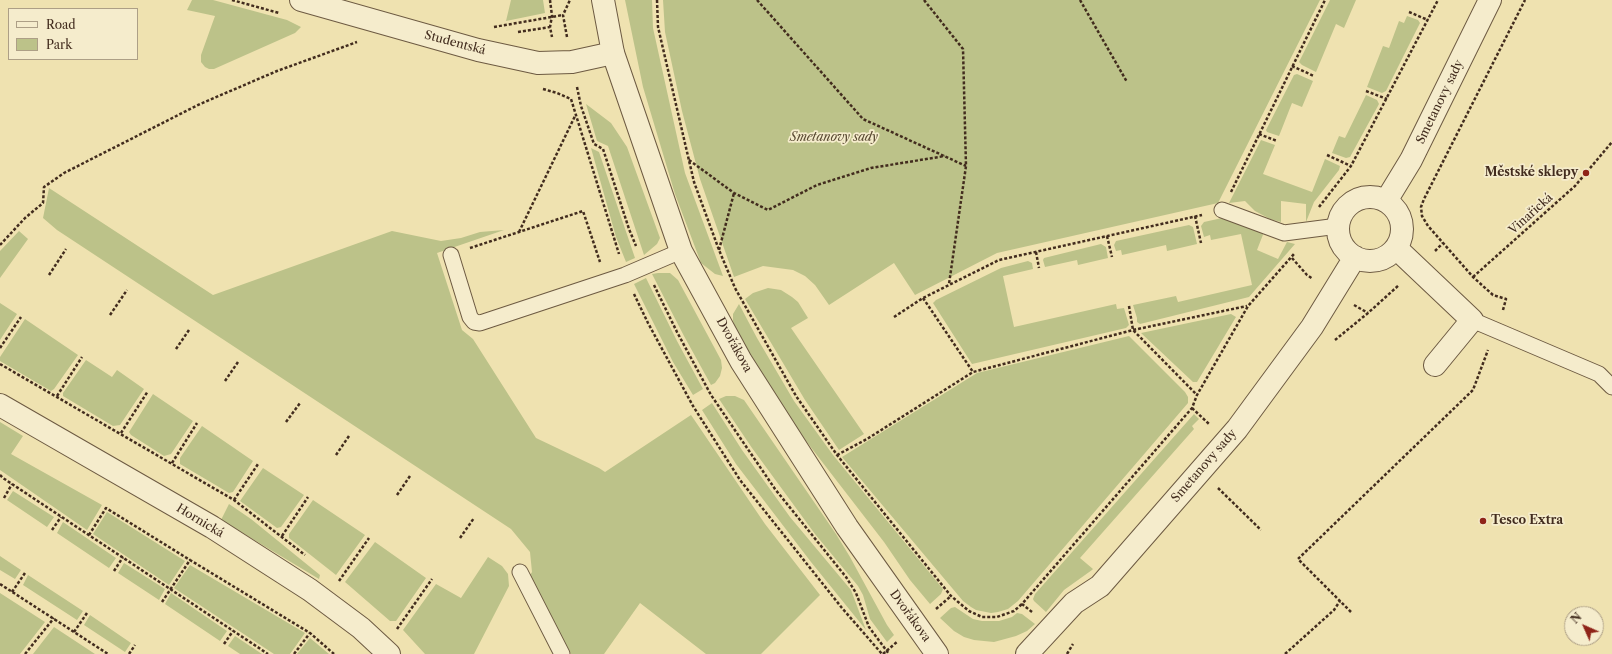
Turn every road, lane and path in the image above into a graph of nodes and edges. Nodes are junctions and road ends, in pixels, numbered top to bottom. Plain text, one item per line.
1 (300, 0) edge
2 (603, 0) edge
3 (657, 0) edge
4 (757, 0) edge
5 (924, 0) edge
6 (1080, 0) edge
7 (1325, 0) edge
8 (1438, 0) edge
9 (1490, 0) edge
10 (1525, 0) edge
11 (1409, 12) dead end
12 (563, 15) dead end
13 (1428, 20) junction
14 (493, 27) dead end
15 (361, 41) dead end
16 (613, 53) junction
17 (1292, 66) dead end
18 (1314, 76) dead end
19 (1127, 82) dead end
20 (1366, 91) dead end
21 (1387, 99) junction
22 (576, 116) dead end
23 (1259, 134) junction
24 (1277, 141) dead end
25 (1612, 142) edge
26 (1327, 155) dead end
27 (945, 156) junction
28 (689, 160) junction
29 (966, 166) junction
30 (1351, 166) junction
31 (734, 193) junction
32 (1386, 201) junction
33 (1222, 210) junction
34 (1195, 216) junction
35 (1338, 226) junction
36 (1308, 230) junction
37 (518, 232) junction
38 (1107, 236) junction
39 (1201, 243) dead end
40 (1443, 243) junction
41 (0, 245) edge
42 (1396, 248) junction
43 (66, 249) dead end
44 (719, 250) junction
45 (681, 251) junction
46 (1036, 252) junction
47 (451, 255) joint
48 (1112, 257) dead end
49 (1355, 257) junction
50 (1039, 268) dead end
51 (1416, 269) junction
52 (49, 275) dead end
53 (1473, 277) junction
54 (607, 281) junction
55 (949, 285) junction
56 (127, 290) dead end
57 (923, 298) junction
58 (1129, 306) dead end
59 (1248, 306) junction
60 (110, 315) dead end
61 (21, 317) dead end
62 (894, 317) dead end
63 (1472, 320) junction
64 (189, 330) dead end
65 (1133, 330) junction
66 (1496, 330) junction
67 (1332, 343) dead end
68 (0, 348) edge
69 (176, 349) dead end
70 (82, 358) dead end
71 (238, 362) dead end
72 (1435, 365) dead end
73 (973, 372) junction
74 (225, 381) dead end
75 (1612, 387) edge
76 (148, 391) dead end
77 (1197, 395) junction
78 (57, 396) dead end
79 (300, 403) dead end
80 (0, 405) edge
81 (286, 422) dead end
82 (197, 423) dead end
83 (120, 433) dead end
84 (349, 436) dead end
85 (336, 455) dead end
86 (837, 455) junction
87 (172, 463) dead end
88 (258, 464) dead end
89 (0, 475) edge
90 (410, 476) dead end
91 (1214, 483) dead end
92 (12, 484) junction
93 (397, 496) dead end
94 (308, 497) dead end
95 (4, 498) dead end
96 (234, 500) dead end
97 (61, 517) junction
98 (474, 518) dead end
99 (52, 530) dead end
100 (1261, 530) dead end
101 (89, 535) junction
102 (282, 536) dead end
103 (369, 538) dead end
104 (460, 538) dead end
105 (123, 558) junction
106 (190, 560) junction
107 (114, 571) dead end
108 (520, 572) dead end
109 (25, 573) dead end
110 (432, 579) dead end
111 (339, 581) dead end
112 (0, 584) edge
113 (170, 589) junction
114 (12, 592) junction
115 (1340, 601) junction
116 (162, 602) dead end
117 (1022, 604) junction
118 (1351, 612) dead end
119 (87, 613) dead end
120 (54, 618) junction
121 (1050, 628) junction
122 (233, 631) junction
123 (396, 631) dead end
124 (74, 632) junction
125 (310, 633) junction
126 (224, 644) dead end
127 (135, 645) dead end
128 (1072, 646) dead end
129 (25, 654) edge
130 (108, 654) edge
131 (129, 654) edge
132 (268, 654) edge
133 (294, 654) edge
134 (334, 654) edge
135 (389, 654) edge
136 (562, 654) edge
137 (938, 654) edge
138 (1027, 654) edge
139 (1285, 654) edge

1 - 16 street, Studentská
2 - 16 street, Dvořákova
3 - 28 path
4 - 27 path
5 - 29 path
6 - 19 path
7 - 23 path
8 - 13 path
9 - 32 street, Smetanovy sady
10 - 40 path
11 - 13 path
12 - 14 path
13 - 21 path
15 - 41 path
16 - 45 street, Dvořákova
17 - 18 path
20 - 21 path
21 - 30 path
22 - 37 path
23 - 24 path
23 - 33 path
25 - 53 path, Vinařická
26 - 30 path
27 - 29 path
27 - 31 path
28 - 31 path
28 - 44 path
29 - 55 path
30 - 36 path
31 - 44 path
32 - 35 street
32 - 42 street
33 - 34 path
33 - 36 lane
34 - 38 path
34 - 39 path
35 - 36 lane
35 - 49 street
36 - 59 path
37 - 47 path
37 - 54 path
38 - 46 path
38 - 48 path
40 - 51 path
40 - 53 path
42 - 49 street
42 - 51 street
43 - 52 path
44 - 86 path
45 - 54 lane
45 - 137 street, Dvořákova
46 - 50 path
46 - 55 path
47 - 54 lane
49 - 121 street, Smetanovy sady
51 - 63 street
51 - 67 path
53 - 66 path
55 - 57 path
56 - 60 path
57 - 62 path
57 - 73 path
58 - 65 path
59 - 65 path
59 - 77 path
61 - 68 path
63 - 66 lane
63 - 72 street
64 - 69 path
65 - 73 path
65 - 77 path
66 - 75 lane
66 - 115 path
70 - 78 path
71 - 74 path
73 - 86 path
76 - 83 path
77 - 117 path
79 - 81 path
80 - 135 street, Hornická
82 - 87 path
84 - 85 path
86 - 117 path
88 - 96 path
89 - 92 path
90 - 93 path
91 - 100 path
92 - 95 path
92 - 97 path
94 - 102 path
97 - 99 path
97 - 101 path
98 - 104 path
101 - 105 path
101 - 106 path
103 - 111 path
105 - 107 path
105 - 113 path
106 - 113 path
106 - 125 path
108 - 136 lane
109 - 114 path
110 - 123 path
112 - 114 path
113 - 116 path
113 - 122 path
114 - 120 path
115 - 118 path
115 - 139 path
117 - 121 path
119 - 124 path
120 - 124 path
120 - 129 path
121 - 128 path
121 - 138 street, Smetanovy sady
122 - 126 path
122 - 132 path
124 - 130 path
125 - 133 path
125 - 134 path
127 - 131 path

